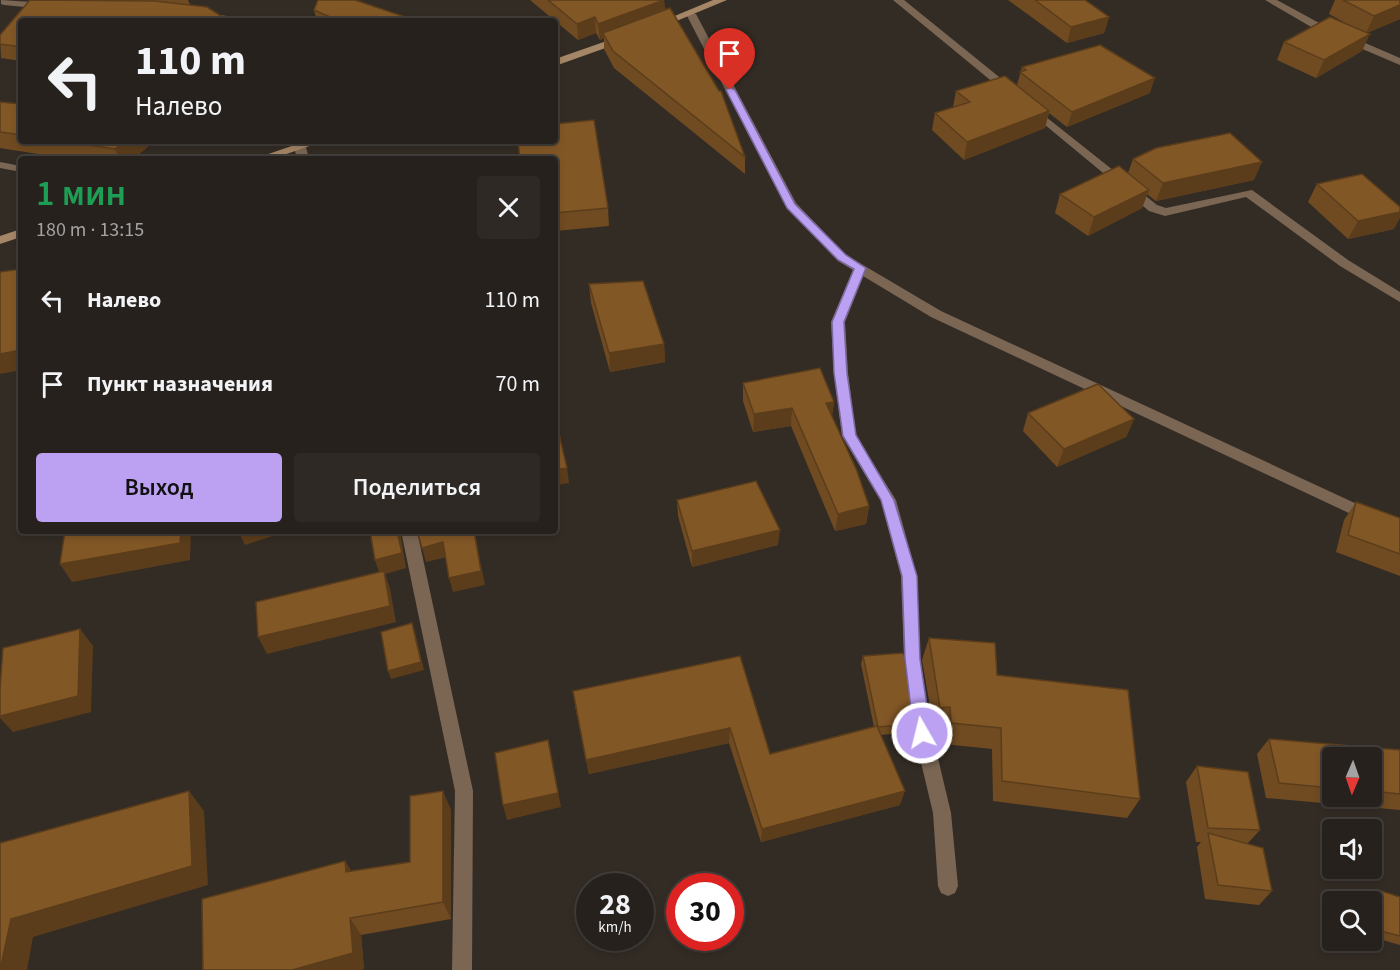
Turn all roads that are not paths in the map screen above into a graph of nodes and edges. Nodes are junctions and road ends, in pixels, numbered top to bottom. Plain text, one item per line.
1 (722, 0) edge
2 (898, 0) edge
3 (1270, 0) edge
4 (3, 3) edge
5 (55, 9) edge
6 (690, 14) junction
7 (193, 15) edge
8 (217, 18) edge
9 (649, 29) edge
10 (628, 37) edge
11 (558, 62) edge
12 (1400, 62) edge
13 (309, 144) edge
14 (300, 147) junction
15 (270, 156) edge
16 (302, 156) edge
17 (0, 165) edge
18 (18, 168) edge
19 (18, 234) edge
20 (0, 240) edge
21 (860, 268) junction
22 (1400, 298) edge
23 (1400, 531) edge
24 (410, 534) edge
25 (948, 886) dead end
26 (462, 970) edge

1 - 6 street
2 - 22 street
3 - 12 street
4 - 5 street
6 - 9 street
6 - 21 street
7 - 8 street
10 - 11 street
13 - 14 street
14 - 15 street
14 - 16 street
17 - 18 street
19 - 20 street
21 - 23 street
21 - 25 street
24 - 26 street

